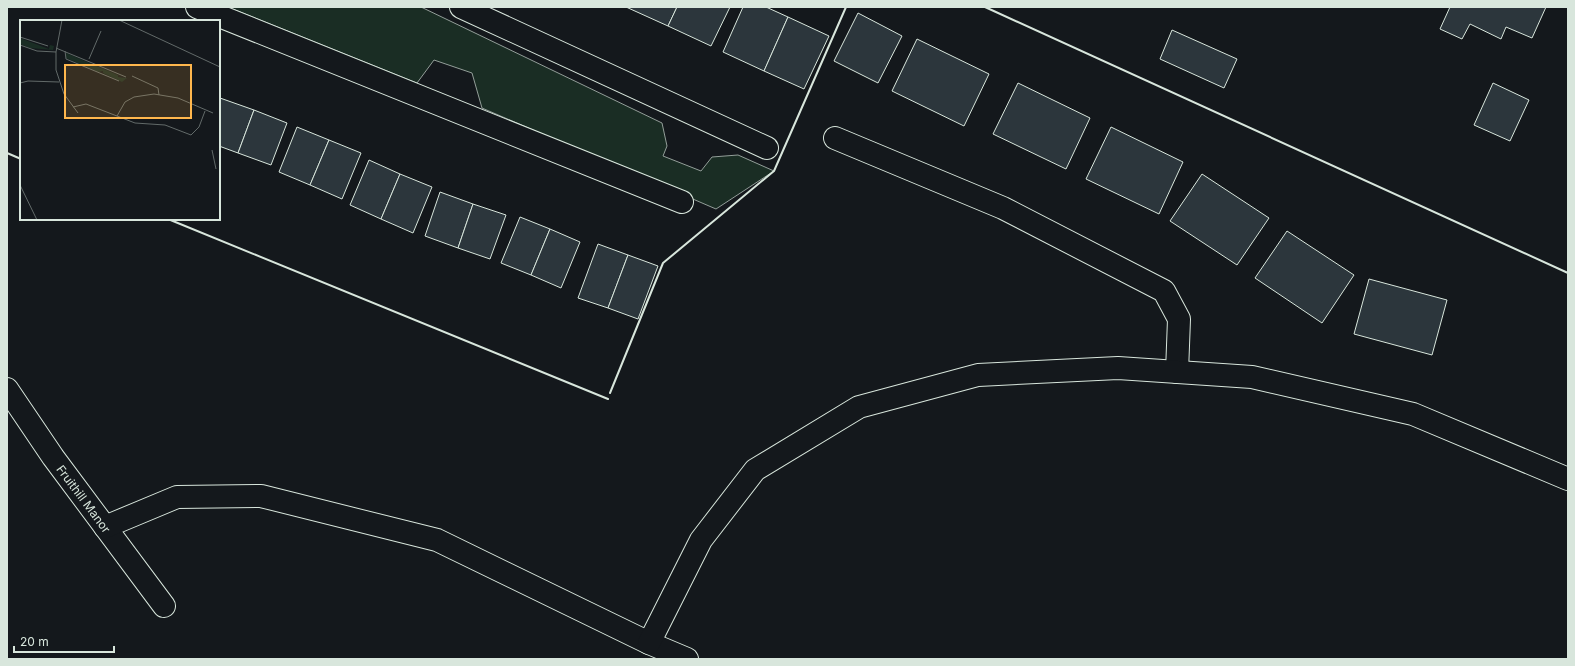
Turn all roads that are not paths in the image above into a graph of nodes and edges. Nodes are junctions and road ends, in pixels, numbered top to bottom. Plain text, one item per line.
1 (197, 7) edge
2 (461, 7) edge
3 (835, 138) dead end
4 (767, 148) dead end
5 (682, 202) dead end
6 (1177, 372) junction
7 (7, 389) edge
8 (1568, 479) edge
9 (105, 527) junction
10 (164, 606) dead end
11 (649, 643) junction
12 (687, 659) edge

1 - 5 street
2 - 4 street
3 - 6 street
6 - 8 street
6 - 11 street
7 - 9 street, Fruithill Manor
9 - 10 street, Fruithill Manor
9 - 11 street
11 - 12 street

